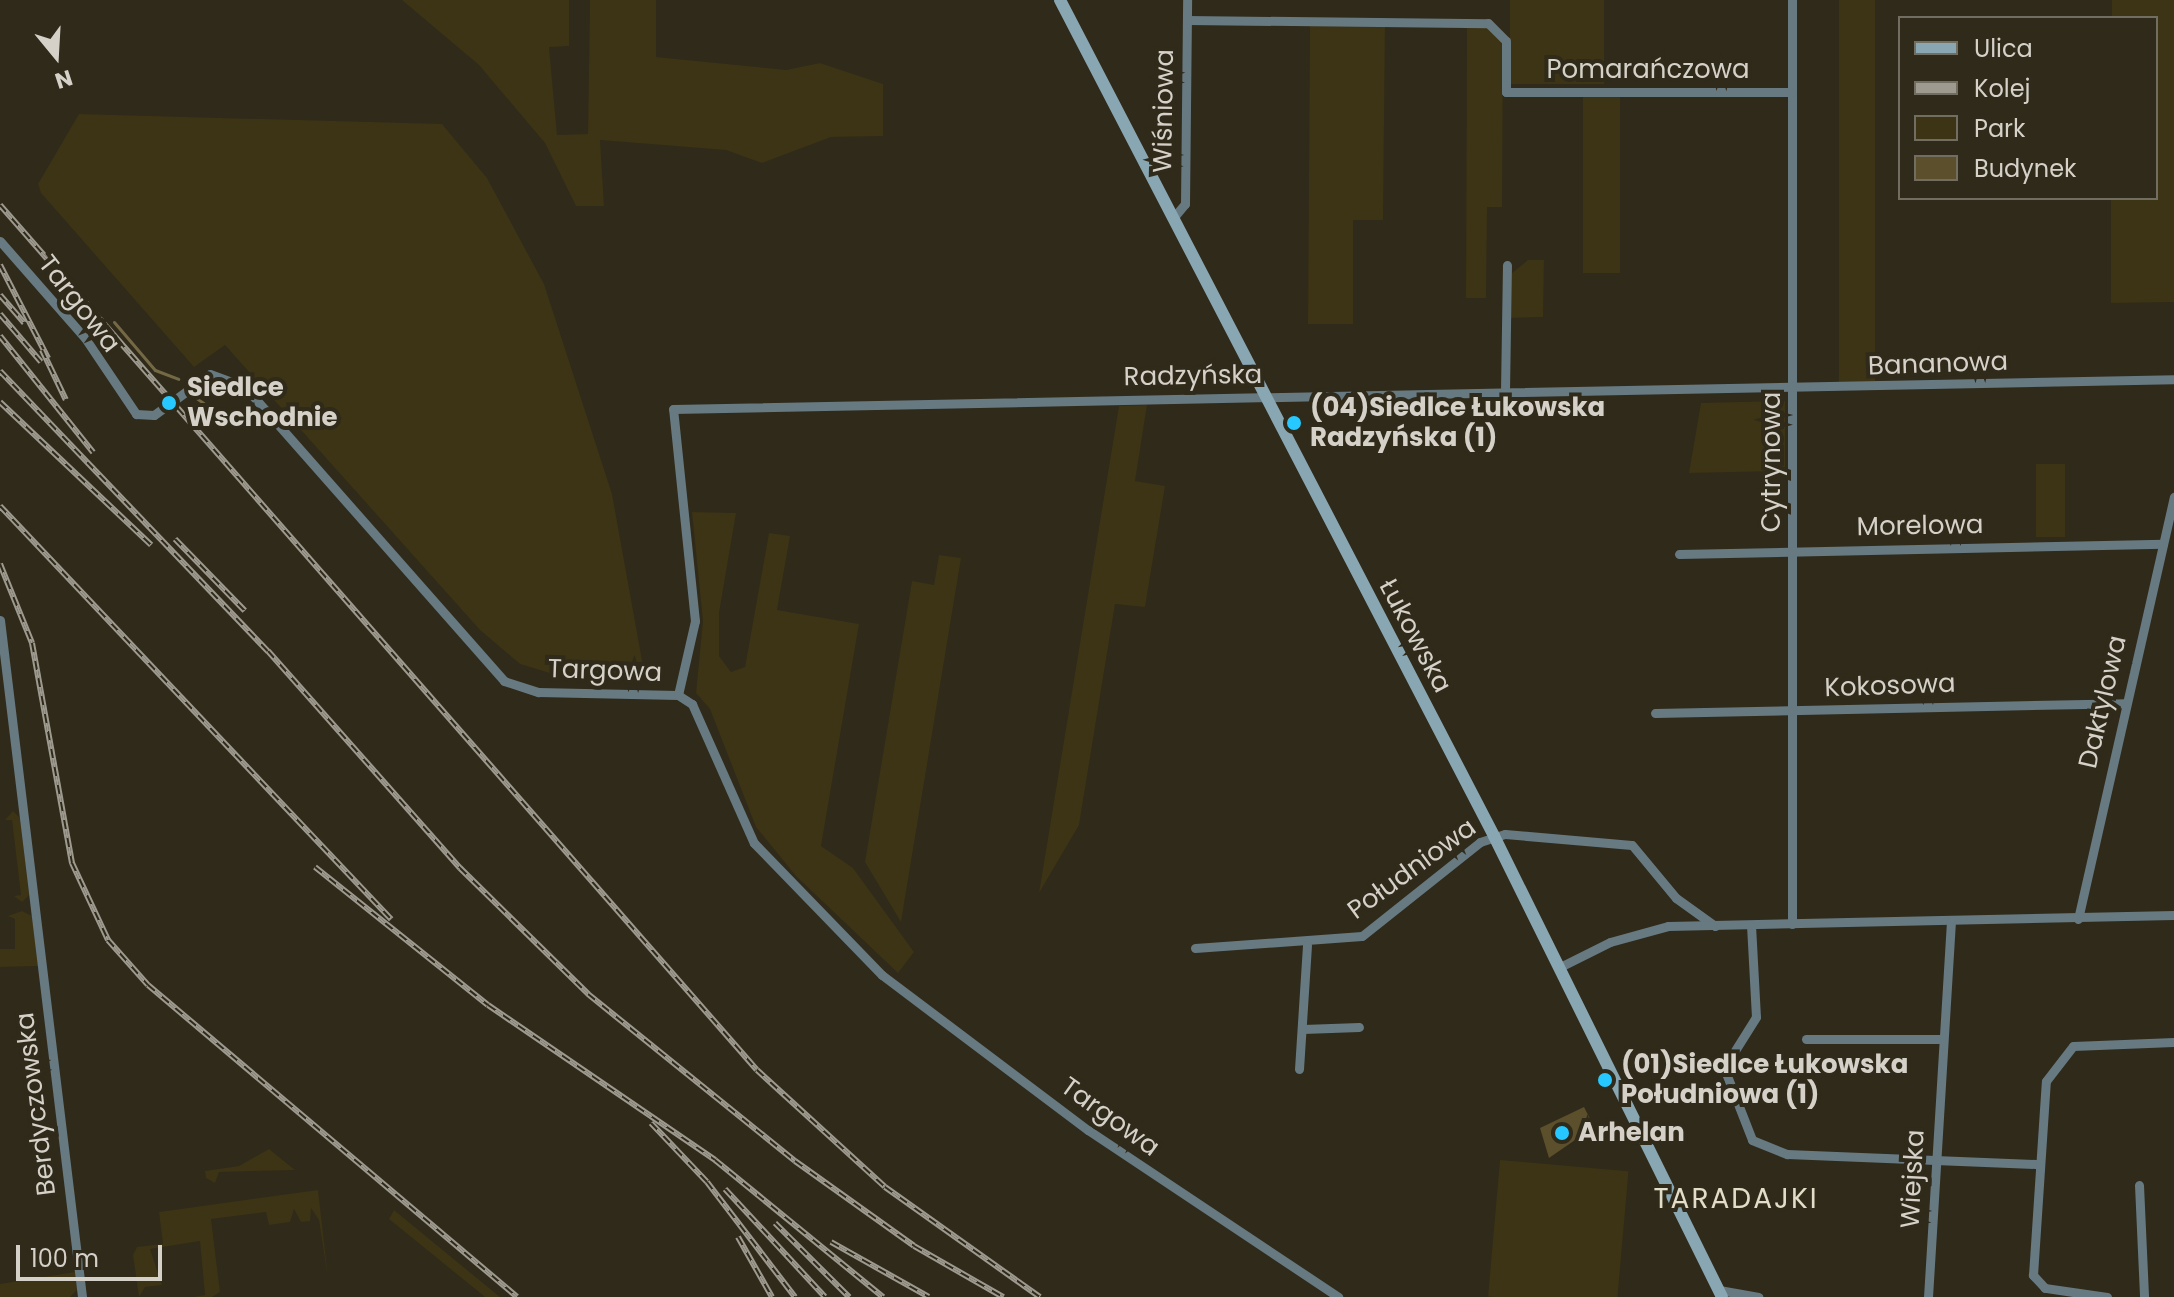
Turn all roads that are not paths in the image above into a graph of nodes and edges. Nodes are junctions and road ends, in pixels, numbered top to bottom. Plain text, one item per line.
1 (1060, 0) edge
2 (1187, 0) edge
3 (1792, 0) edge
4 (1187, 20) junction
5 (1791, 92) junction
6 (1174, 217) junction
7 (0, 241) edge
8 (1507, 265) dead end
9 (2174, 379) edge
10 (1793, 390) junction
11 (1505, 391) junction
12 (1703, 392) joint
13 (1265, 397) junction
14 (2174, 497) edge
15 (2163, 544) junction
16 (1794, 551) junction
17 (1679, 554) dead end
18 (0, 620) edge
19 (678, 695) junction
20 (2126, 703) junction
21 (1793, 711) junction
22 (1655, 713) dead end
23 (1494, 836) junction
24 (2174, 915) edge
25 (2078, 919) junction
26 (1951, 921) junction
27 (1792, 924) junction
28 (1751, 925) junction
29 (1715, 926) junction
30 (1307, 945) junction
31 (1195, 948) dead end
32 (1560, 967) junction
33 (1359, 1027) dead end
34 (1303, 1029) junction
35 (1806, 1039) dead end
36 (1943, 1039) junction
37 (2174, 1042) edge
38 (1299, 1069) dead end
39 (1936, 1159) junction
40 (2040, 1164) junction
41 (2139, 1185) dead end
42 (1720, 1294) edge
43 (82, 1297) edge
44 (1338, 1297) edge
45 (1758, 1297) edge
46 (1928, 1297) edge
47 (2107, 1297) edge
48 (2144, 1297) edge

1 - 6 main road, Łukowska
2 - 4 street, Wiśniowa
3 - 5 street, Cytrynowa
4 - 5 street, Pomarańczowa
4 - 6 street, Wiśniowa
5 - 10 street, Cytrynowa
6 - 13 main road, Łukowska
7 - 19 street, Targowa
8 - 11 street
9 - 10 street, Bananowa
10 - 12 street, Bananowa
10 - 16 street, Cytrynowa
11 - 12 street, Radzyńska
11 - 13 street, Radzyńska
13 - 19 street, Radzyńska
13 - 23 main road, Łukowska
14 - 15 street, Daktylowa
15 - 16 street, Morelowa
15 - 20 street, Daktylowa
16 - 17 street, Morelowa
16 - 21 street, Cytrynowa
18 - 43 street, Berdyczowska
19 - 44 street, Targowa
20 - 21 street, Kokosowa
20 - 25 street, Daktylowa
21 - 22 street, Kokosowa
21 - 27 street, Cytrynowa
23 - 29 street, Południowa
23 - 30 street, Południowa
23 - 32 main road, Łukowska
24 - 25 street
25 - 26 street
26 - 27 street
26 - 36 street, Wiejska
27 - 28 street
28 - 29 street
28 - 39 street
29 - 32 street
30 - 31 street, Południowa
30 - 34 street
32 - 42 main road, Łukowska
33 - 34 street
34 - 38 street
35 - 36 street
36 - 39 street, Wiejska
37 - 40 street
39 - 40 street
39 - 46 street, Wiejska
40 - 47 street
41 - 48 street
42 - 45 street

